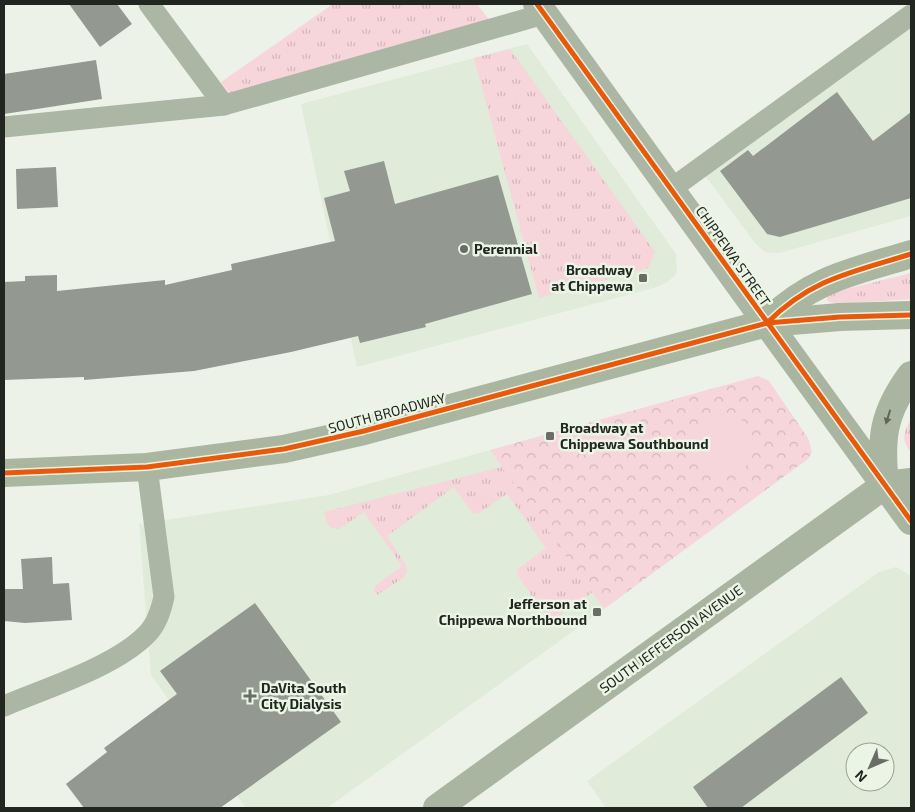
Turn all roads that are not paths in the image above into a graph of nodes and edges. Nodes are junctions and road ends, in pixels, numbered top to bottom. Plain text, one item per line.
1 (149, 4) edge
2 (541, 9) edge
3 (911, 15) edge
4 (224, 105) junction
5 (4, 127) edge
6 (671, 189) junction
7 (911, 254) edge
8 (911, 316) edge
9 (767, 323) junction
10 (911, 375) edge
11 (147, 467) junction
12 (4, 473) edge
13 (898, 484) edge
14 (911, 521) edge
15 (4, 706) edge
16 (437, 808) edge

1 - 4 lane
2 - 4 lane
2 - 6 street, CHIPPEWA STREET
3 - 6 lane
4 - 5 lane
6 - 9 street, CHIPPEWA STREET
7 - 9 main road, SOUTH BROADWAY
8 - 9 main road, SOUTH BROADWAY
9 - 11 main road, SOUTH BROADWAY
9 - 13 main road, CHIPPEWA STREET
10 -> 13 main road
11 - 12 main road, SOUTH BROADWAY
11 - 15 lane
13 - 14 main road, CHIPPEWA STREET
13 - 16 main road, SOUTH JEFFERSON AVENUE

